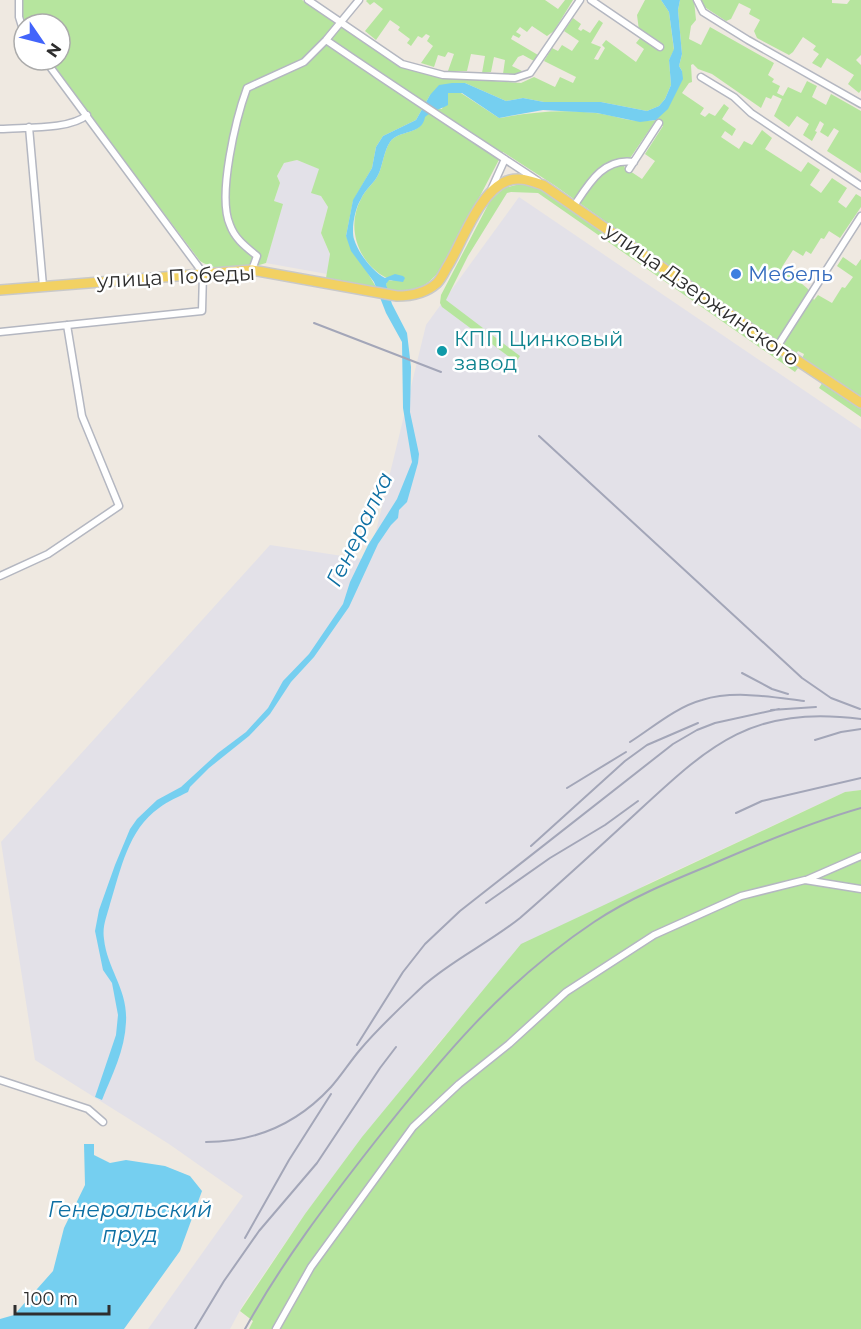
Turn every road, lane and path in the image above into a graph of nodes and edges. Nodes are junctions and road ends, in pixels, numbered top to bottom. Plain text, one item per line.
1 (308, 0) edge
2 (359, 0) edge
3 (580, 0) edge
4 (591, 0) edge
5 (697, 0) edge
6 (340, 22) junction
7 (326, 40) junction
8 (660, 47) dead end
9 (54, 72) edge
10 (701, 77) dead end
11 (860, 102) edge
12 (87, 115) junction
13 (659, 123) dead end
14 (29, 127) junction
15 (0, 129) edge
16 (505, 159) junction
17 (634, 162) junction
18 (629, 169) dead end
19 (543, 185) junction
20 (861, 186) edge
21 (491, 190) junction
22 (574, 206) junction
23 (861, 216) edge
24 (252, 270) junction
25 (203, 273) junction
26 (42, 286) junction
27 (0, 290) edge
28 (67, 325) junction
29 (0, 332) edge
30 (777, 347) junction
31 (861, 403) edge
32 (0, 576) edge
33 (861, 856) edge
34 (805, 880) junction
35 (861, 889) edge
36 (0, 1080) edge
37 (103, 1122) dead end
38 (276, 1329) edge

1 - 6 street
2 - 6 street
3 - 6 street
4 - 8 street
5 - 11 street
6 - 7 street
7 - 16 street
7 - 24 street
9 - 12 street
10 - 20 street
12 - 14 street
12 - 25 street
13 - 17 street
14 - 15 street
14 - 26 street
16 - 19 street
16 - 21 street
17 - 18 street
17 - 22 street
19 - 21 main road
19 - 22 main road, улица Дзержинского
21 - 24 main road, улица Победы
22 - 30 main road, улица Дзержинского
23 - 30 street
24 - 25 main road, улица Победы
25 - 26 main road, улица Победы
25 - 28 street
26 - 27 main road, улица Победы
28 - 29 street
28 - 32 street
30 - 31 main road, улица Дзержинского
33 - 34 street
34 - 35 street
34 - 38 street
36 - 37 street

